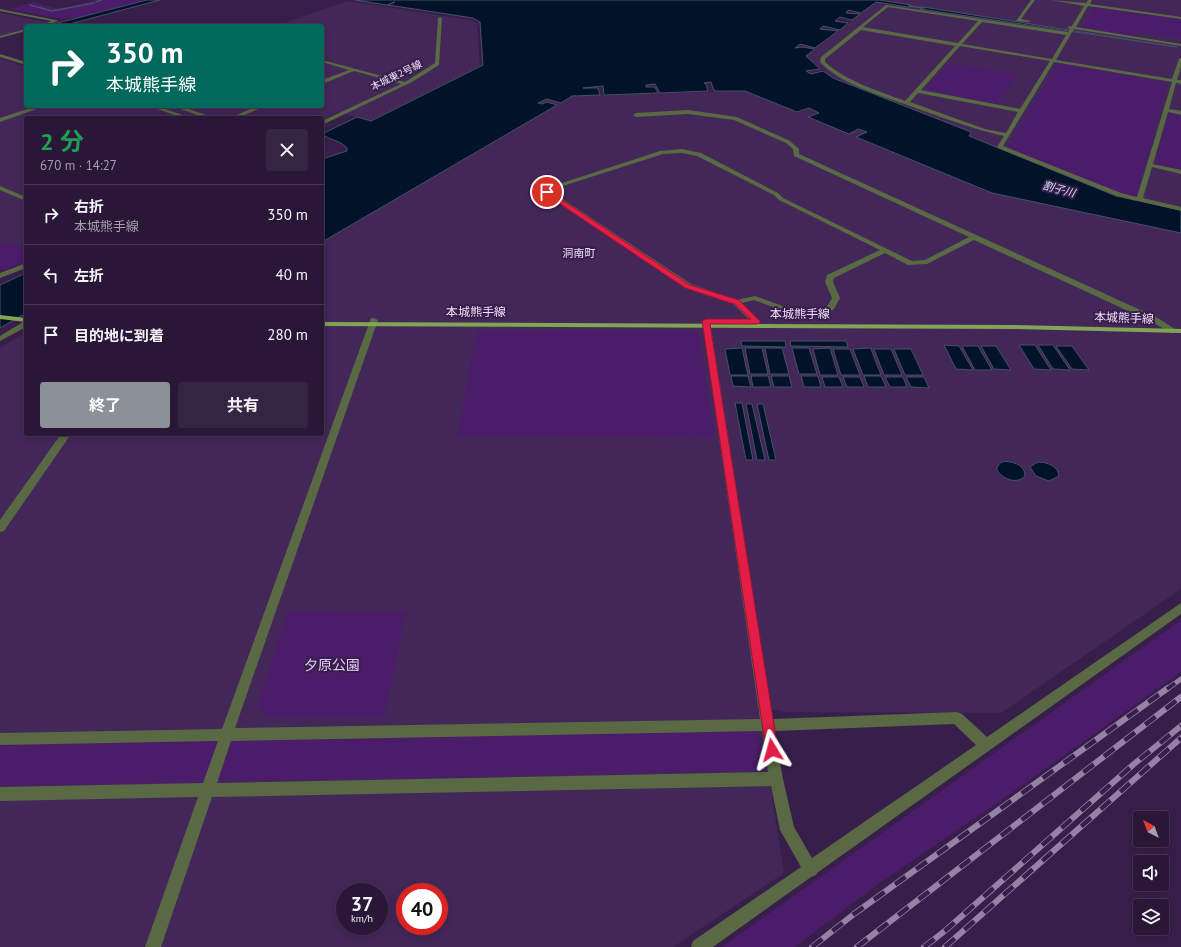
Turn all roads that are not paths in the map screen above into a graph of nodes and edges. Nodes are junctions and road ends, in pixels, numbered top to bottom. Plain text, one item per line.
1 (1033, 0) edge
2 (1053, 0) edge
3 (1090, 0) edge
4 (1087, 5) junction
5 (0, 10) edge
6 (440, 18) dead end
7 (1181, 18) edge
8 (1010, 19) dead end
9 (981, 20) junction
10 (1018, 20) junction
11 (1034, 22) dead end
12 (48, 24) edge
13 (1065, 27) dead end
14 (859, 28) junction
15 (24, 31) edge
16 (1072, 31) junction
17 (0, 37) edge
18 (960, 44) junction
19 (1181, 45) edge
20 (0, 55) edge
21 (1181, 59) edge
22 (1053, 60) junction
23 (24, 63) edge
24 (324, 63) edge
25 (352, 70) junction
26 (324, 81) edge
27 (1174, 81) junction
28 (1181, 82) edge
29 (404, 83) junction
30 (918, 91) junction
31 (907, 102) junction
32 (36, 108) edge
33 (158, 108) edge
34 (182, 108) edge
35 (192, 108) edge
36 (257, 108) edge
37 (187, 110) junction
38 (1166, 110) junction
39 (1020, 111) junction
40 (1181, 112) edge
41 (636, 115) dead end
42 (182, 116) edge
43 (206, 116) edge
44 (237, 116) edge
45 (0, 120) edge
46 (324, 122) edge
47 (1006, 135) junction
48 (1149, 165) junction
49 (1181, 172) edge
50 (0, 188) edge
51 (24, 198) edge
52 (1139, 200) junction
53 (1181, 209) edge
54 (974, 237) junction
55 (884, 251) junction
56 (24, 266) edge
57 (0, 276) edge
58 (736, 302) junction
59 (0, 310) edge
60 (24, 313) edge
61 (0, 317) edge
62 (324, 320) edge
63 (24, 321) edge
64 (373, 322) junction
65 (757, 322) junction
66 (706, 323) junction
67 (324, 324) edge
68 (1177, 329) edge
69 (0, 340) edge
70 (65, 436) edge
71 (0, 528) edge
72 (1181, 608) edge
73 (768, 725) junction
74 (227, 734) junction
75 (0, 739) edge
76 (986, 745) junction
77 (776, 779) junction
78 (208, 790) junction
79 (0, 794) edge
80 (811, 870) junction
81 (153, 947) edge
82 (699, 947) edge

1 - 10 street
2 - 4 street
3 - 4 street
4 - 7 street
4 - 16 street
5 - 12 street
6 - 29 street, 本城東2号線
8 - 10 street
9 - 14 street
9 - 16 street
9 - 18 street
10 - 11 street
13 - 16 street
14 - 18 street
14 - 31 street
15 - 17 street
16 - 19 street
16 - 22 street
18 - 22 street
18 - 30 street
20 - 23 street
21 - 27 street
22 - 27 street
22 - 39 street
24 - 25 street
25 - 26 street
25 - 29 street
27 - 28 street
27 - 38 street
29 - 46 street, 本城東2号線
30 - 31 street
30 - 39 street
31 - 47 street
32 - 45 street
33 - 42 street
34 - 37 street
35 - 37 street
36 - 44 street
37 - 43 street
38 - 40 street
38 - 48 street
39 - 47 street
41 - 54 street
47 - 52 street
48 - 49 street
48 - 52 street
50 - 51 street
52 - 53 street
54 - 55 street
54 - 68 street
55 - 58 street
55 - 58 street
56 - 57 street
58 - 65 street
59 - 60 main road
61 - 63 main road
62 - 64 main road, 本城熊手線
63 - 69 street
64 - 66 main road, 本城熊手線
64 - 67 main road, 本城熊手線
64 - 74 street
65 - 66 main road, 本城熊手線
65 - 68 main road, 本城熊手線
66 - 68 main road, 本城熊手線
66 - 73 street
70 - 71 street
72 - 76 street
73 - 74 street
73 - 76 street
73 - 77 street
74 - 75 street
74 - 78 street
76 - 80 street
77 - 78 street
77 - 80 street
78 - 79 street
78 - 81 street
80 - 82 street

